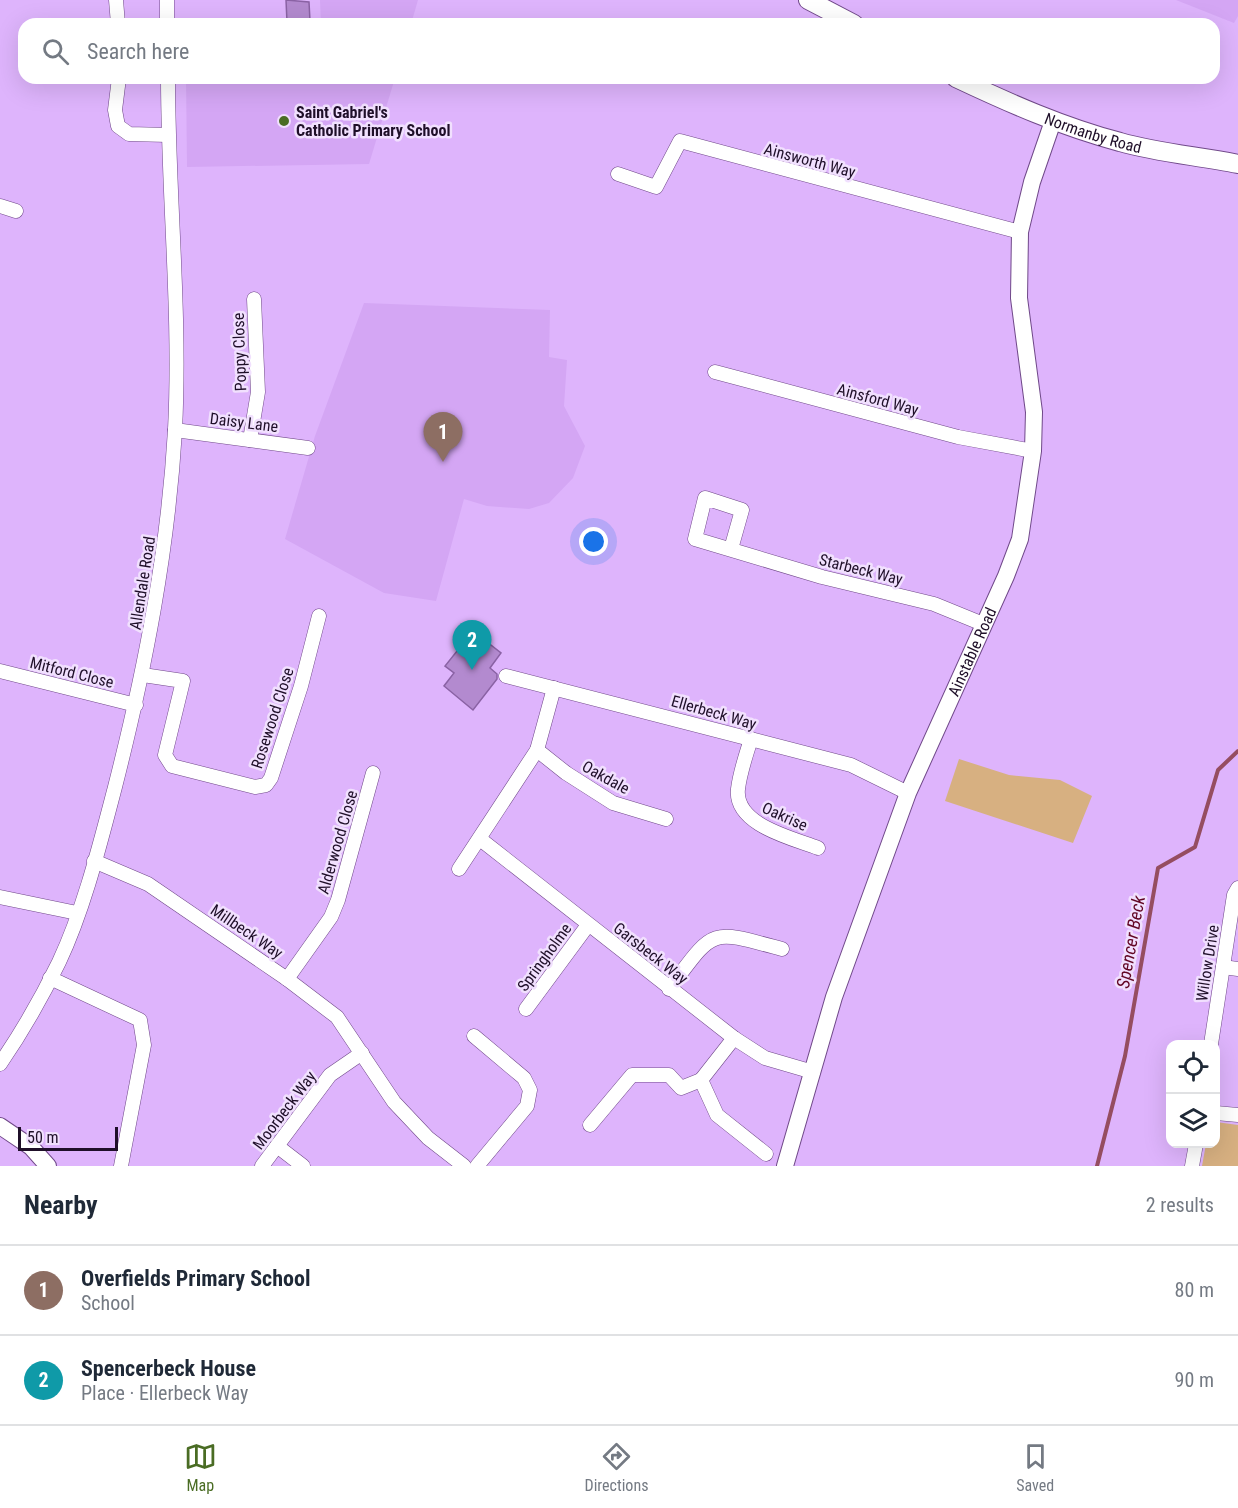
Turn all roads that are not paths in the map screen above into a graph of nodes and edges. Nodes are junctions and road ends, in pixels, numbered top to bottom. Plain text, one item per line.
1 (116, 0) edge
2 (167, 0) edge
3 (808, 0) edge
4 (118, 18) edge
5 (167, 18) edge
6 (842, 18) edge
7 (118, 84) edge
8 (168, 84) edge
9 (970, 84) edge
10 (1053, 121) junction
11 (168, 135) junction
12 (1238, 164) edge
13 (618, 174) dead end
14 (0, 206) edge
15 (16, 212) dead end
16 (1020, 232) junction
17 (254, 299) dead end
18 (715, 372) dead end
19 (175, 430) junction
20 (250, 440) junction
21 (308, 448) dead end
22 (1034, 451) junction
23 (731, 549) dead end
24 (319, 616) dead end
25 (983, 624) junction
26 (0, 671) edge
27 (143, 675) junction
28 (506, 676) dead end
29 (554, 688) junction
30 (136, 705) junction
31 (751, 739) junction
32 (537, 750) junction
33 (374, 773) dead end
34 (908, 793) junction
35 (666, 819) dead end
36 (480, 839) junction
37 (818, 848) dead end
38 (94, 861) junction
39 (459, 869) dead end
40 (1238, 888) edge
41 (0, 897) edge
42 (77, 913) junction
43 (588, 925) junction
44 (782, 949) dead end
45 (1223, 967) junction
46 (1238, 969) edge
47 (50, 978) junction
48 (287, 978) junction
49 (669, 989) junction
50 (525, 1009) dead end
51 (474, 1036) dead end
52 (734, 1038) junction
53 (1212, 1040) edge
54 (362, 1053) junction
55 (0, 1064) edge
56 (813, 1072) junction
57 (701, 1080) junction
58 (1220, 1113) edge
59 (1238, 1115) edge
60 (590, 1125) dead end
61 (0, 1126) edge
62 (277, 1146) junction
63 (1195, 1148) edge
64 (766, 1154) dead end
65 (48, 1166) edge
66 (122, 1166) edge
67 (262, 1166) edge
68 (303, 1166) edge
69 (464, 1166) edge
70 (477, 1166) edge
71 (785, 1166) edge
72 (1192, 1166) edge

1 - 4 street
2 - 5 street
3 - 6 main road
7 - 11 street
8 - 11 street, Allendale Road
9 - 10 main road, Normanby Road
10 - 12 main road, Normanby Road
10 - 16 street, Ainstable Road
11 - 19 street, Allendale Road
13 - 16 street, Ainsworth Way
14 - 15 street
16 - 22 street, Ainstable Road
17 - 20 street, Poppy Close
18 - 22 street, Ainsford Way
19 - 20 street, Daisy Lane
19 - 27 street, Allendale Road
20 - 21 street, Daisy Lane
22 - 25 street, Ainstable Road
23 - 25 street, Starbeck Way
24 - 27 street, Rosewood Close
25 - 34 street, Ainstable Road
26 - 30 street, Mitford Close
27 - 30 street, Allendale Road
28 - 29 street, Ellerbeck Way
29 - 31 street, Ellerbeck Way
29 - 32 street
30 - 38 street, Allendale Road
31 - 34 street, Ellerbeck Way
31 - 37 street, Oakrise
32 - 35 street, Oakdale
32 - 36 street
33 - 48 street, Alderwood Close
34 - 56 street, Ainstable Road
36 - 39 street
36 - 43 street, Garsbeck Way
38 - 42 street, Allendale Road
38 - 48 street, Millbeck Way
40 - 45 street, Willow Drive
41 - 42 street
42 - 47 street, Allendale Road
43 - 49 street, Garsbeck Way
43 - 50 street, Springholme
44 - 49 street
45 - 46 street
45 - 53 street, Willow Drive
47 - 55 street, Allendale Road
47 - 66 street
48 - 54 street, Millbeck Way
49 - 52 street, Garsbeck Way
51 - 70 street
52 - 56 street, Garsbeck Way
52 - 57 street
54 - 62 street, Moorbeck Way
54 - 69 street, Millbeck Way
56 - 71 street, Ainstable Road
57 - 60 street
57 - 64 street
58 - 59 street
61 - 65 street
62 - 67 street, Moorbeck Way
62 - 68 street
63 - 72 street

